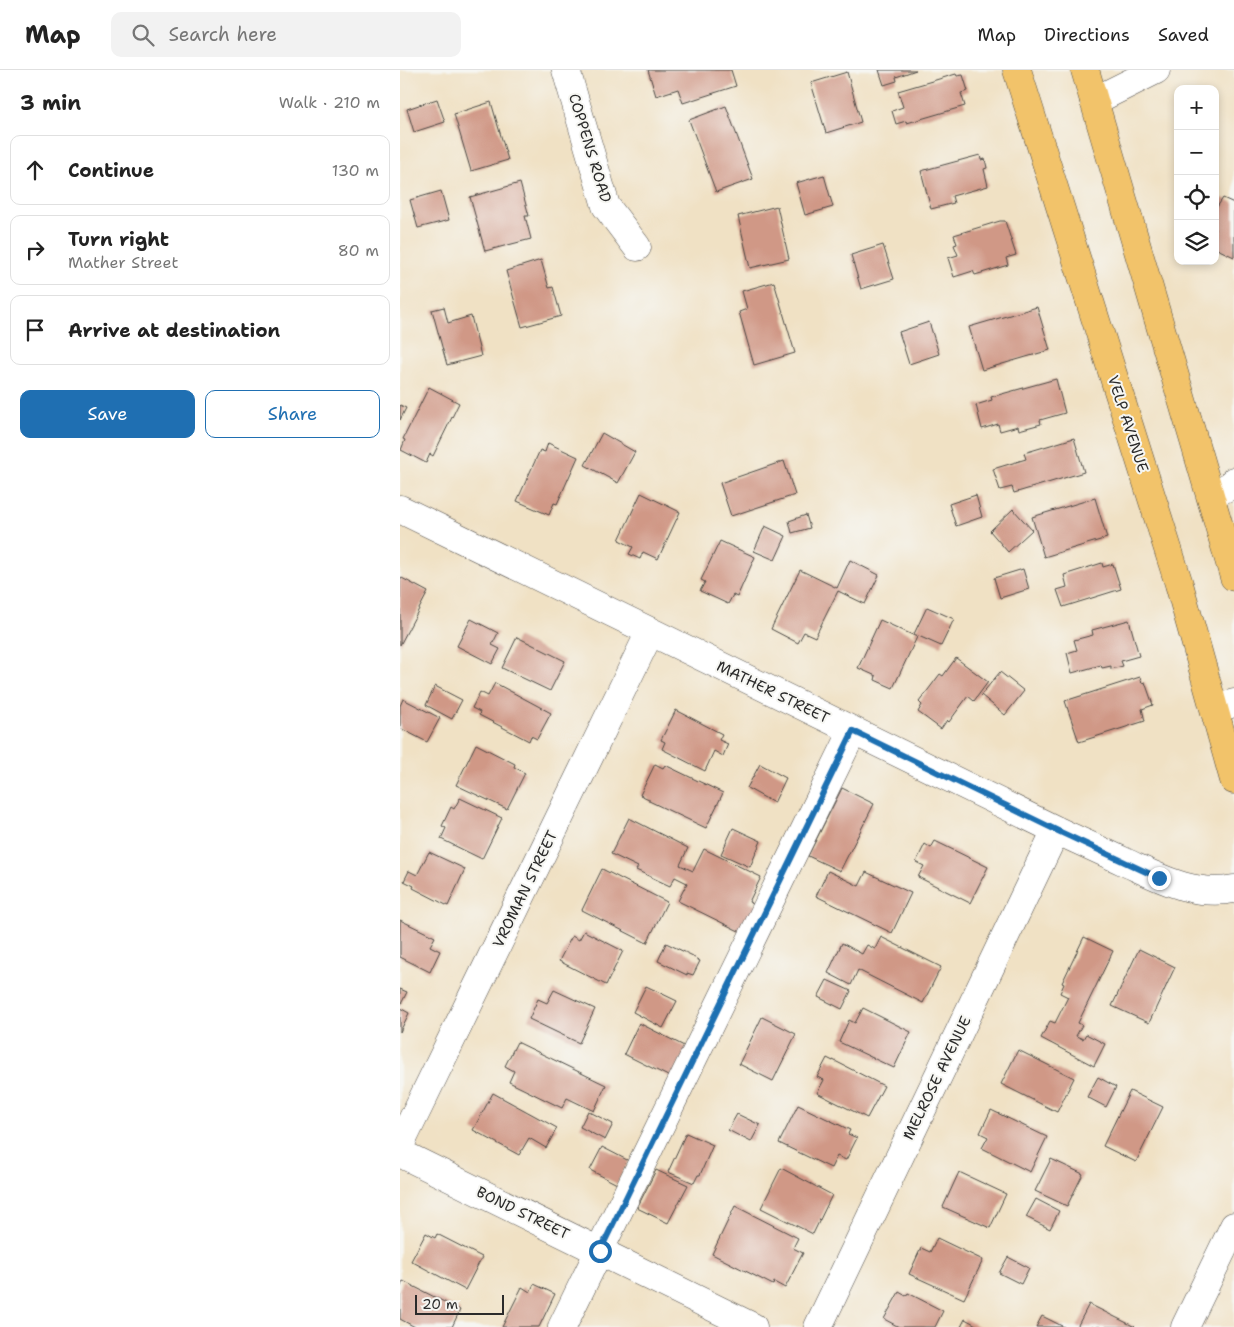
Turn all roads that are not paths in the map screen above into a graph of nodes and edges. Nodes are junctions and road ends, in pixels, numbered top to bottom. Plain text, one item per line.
1 (566, 70) edge
2 (1017, 70) edge
3 (1085, 70) edge
4 (1156, 70) edge
5 (1094, 101) junction
6 (637, 248) dead end
7 (1234, 481) edge
8 (1211, 495) junction
9 (400, 509) edge
10 (1234, 577) edge
11 (650, 632) junction
12 (1224, 706) edge
13 (853, 731) junction
14 (1234, 780) edge
15 (1056, 830) junction
16 (1234, 889) edge
17 (400, 1145) edge
18 (400, 1153) edge
19 (1234, 1226) edge
20 (600, 1251) junction
21 (562, 1327) edge
22 (753, 1327) edge
23 (818, 1327) edge
24 (1185, 1327) edge

1 - 6 street, COPPENS ROAD
2 - 12 main road, VELP AVENUE
3 - 5 main road
4 - 5 street
5 - 8 main road
7 - 8 street
8 - 10 main road
9 - 11 street, MATHER STREET
11 - 13 street, MATHER STREET
11 - 17 street, VROMAN STREET
12 - 14 main road, VELP AVENUE
13 - 15 street, MATHER STREET
13 - 20 street
15 - 16 street, MATHER STREET
15 - 23 street, MELROSE AVENUE
18 - 20 street, BOND STREET
19 - 24 street
20 - 21 street
20 - 22 street, BOND STREET

